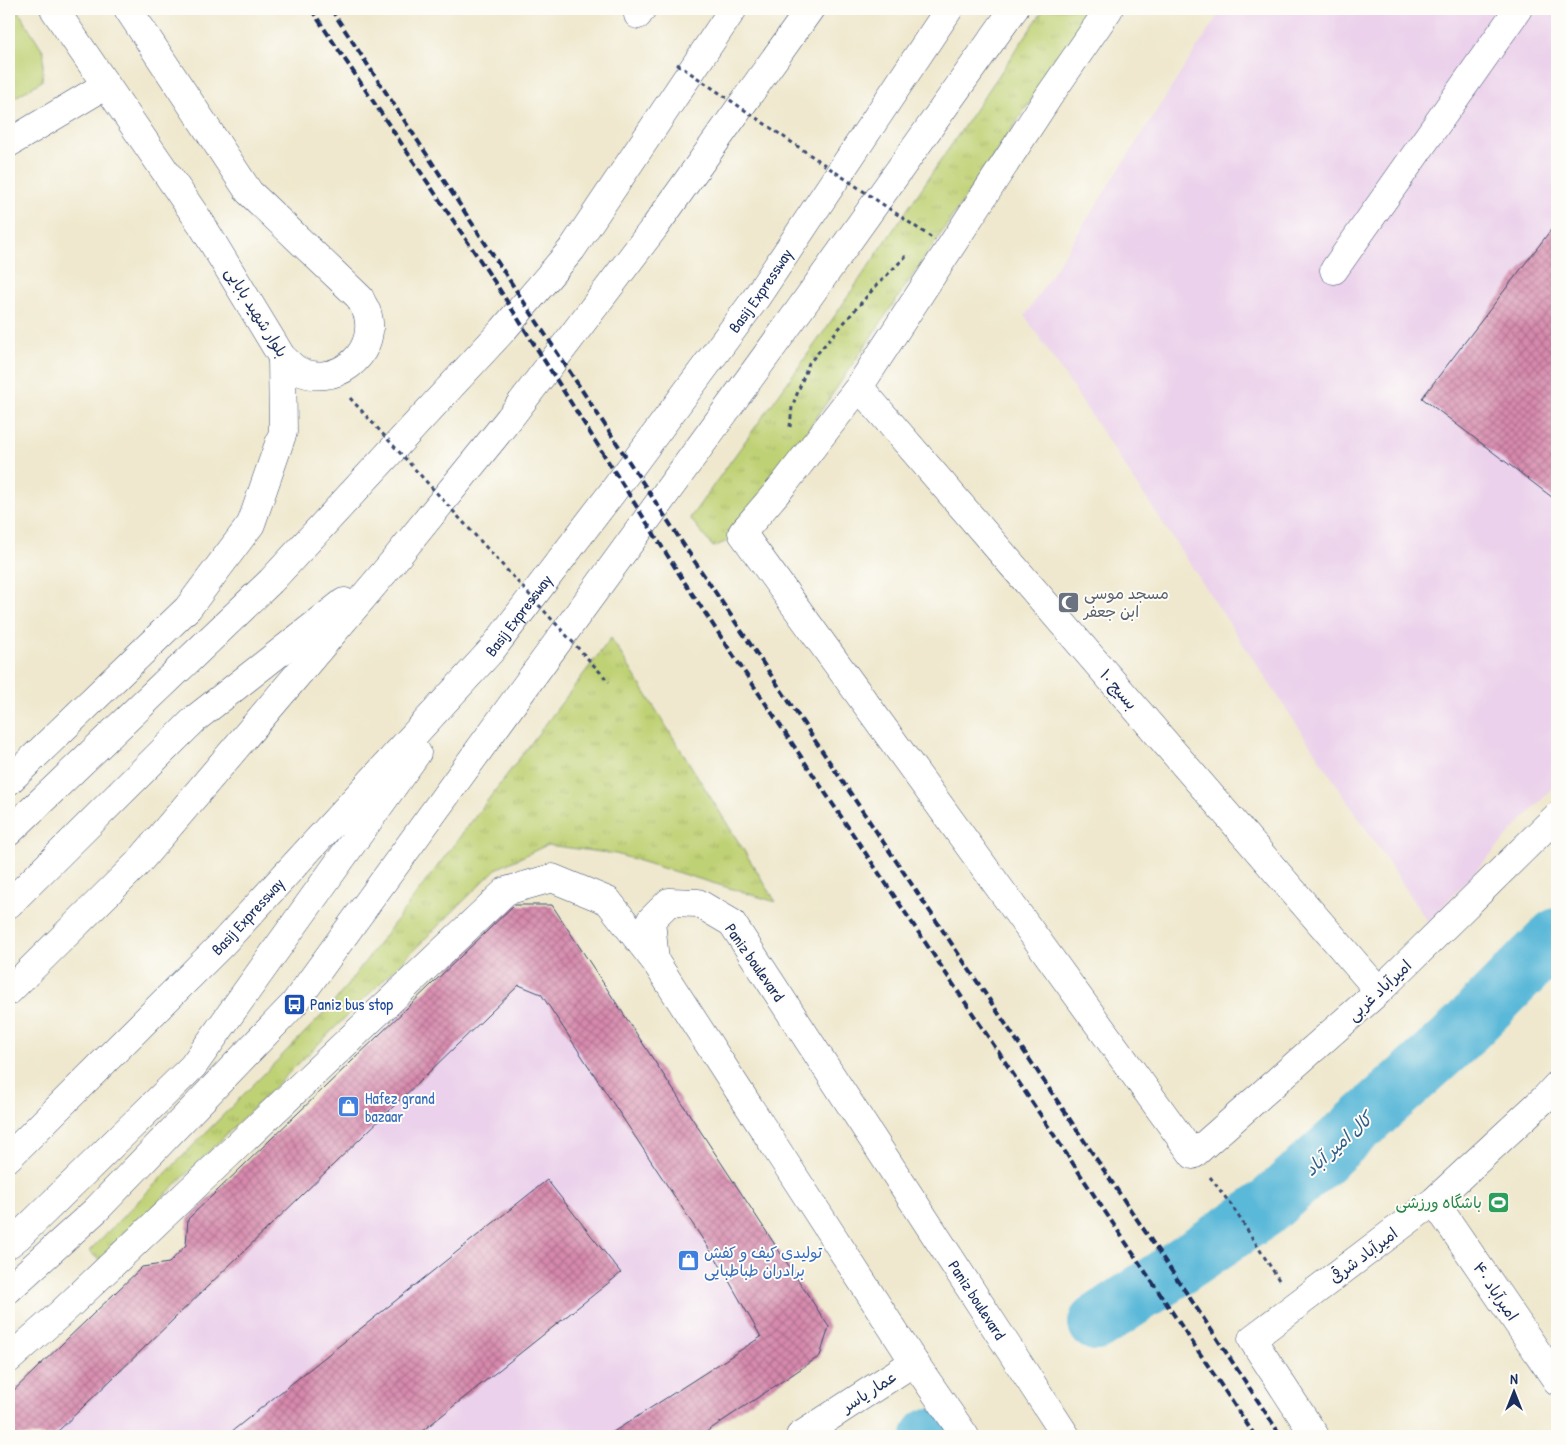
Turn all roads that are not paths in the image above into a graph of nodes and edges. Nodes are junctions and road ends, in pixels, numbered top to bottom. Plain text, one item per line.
1 (54, 9) edge
2 (128, 9) edge
3 (733, 9) edge
4 (810, 9) edge
5 (949, 9) edge
6 (1014, 9) edge
7 (1109, 9) edge
8 (1518, 9) edge
9 (106, 85) junction
10 (9, 143) edge
11 (1334, 270) dead end
12 (282, 357) junction
13 (859, 387) junction
14 (388, 568) junction
15 (490, 652) junction
16 (9, 781) edge
17 (1557, 816) edge
18 (9, 832) edge
19 (9, 904) edge
20 (655, 961) junction
21 (9, 992) edge
22 (1379, 992) junction
23 (1553, 1100) edge
24 (9, 1156) edge
25 (1434, 1201) junction
26 (9, 1244) edge
27 (9, 1289) edge
28 (9, 1359) edge
29 (914, 1362) junction
30 (1557, 1381) edge
31 (800, 1436) edge
32 (965, 1436) edge
33 (1066, 1436) edge
34 (1315, 1436) edge

1 - 9 main road, بلوار شهید بابایی
2 - 12 main road, بلوار شهید بابایی
3 - 18 main road
4 - 14 main road
5 - 15 main road, Basij Expressway
6 - 27 main road
7 - 13 main road
8 - 11 main road
9 - 10 main road
9 - 12 main road, بلوار شهید بابایی
12 - 16 main road
13 - 22 main road, بسیج ۱۰
13 - 22 main road, امیرآباد غربی
14 - 19 main road
14 - 21 main road
15 - 24 main road, Basij Expressway
15 - 26 main road
17 - 22 main road, امیرآباد غربی
20 - 28 main road
20 - 29 main road, Paniz boulevard
20 - 33 main road, Paniz boulevard
23 - 25 main road, امیرآباد شرقی
25 - 30 main road, امیرآباد ۴۰
25 - 34 main road, امیرآباد شرقی
29 - 31 main road, عمار یاسر
29 - 32 main road, Paniz boulevard

